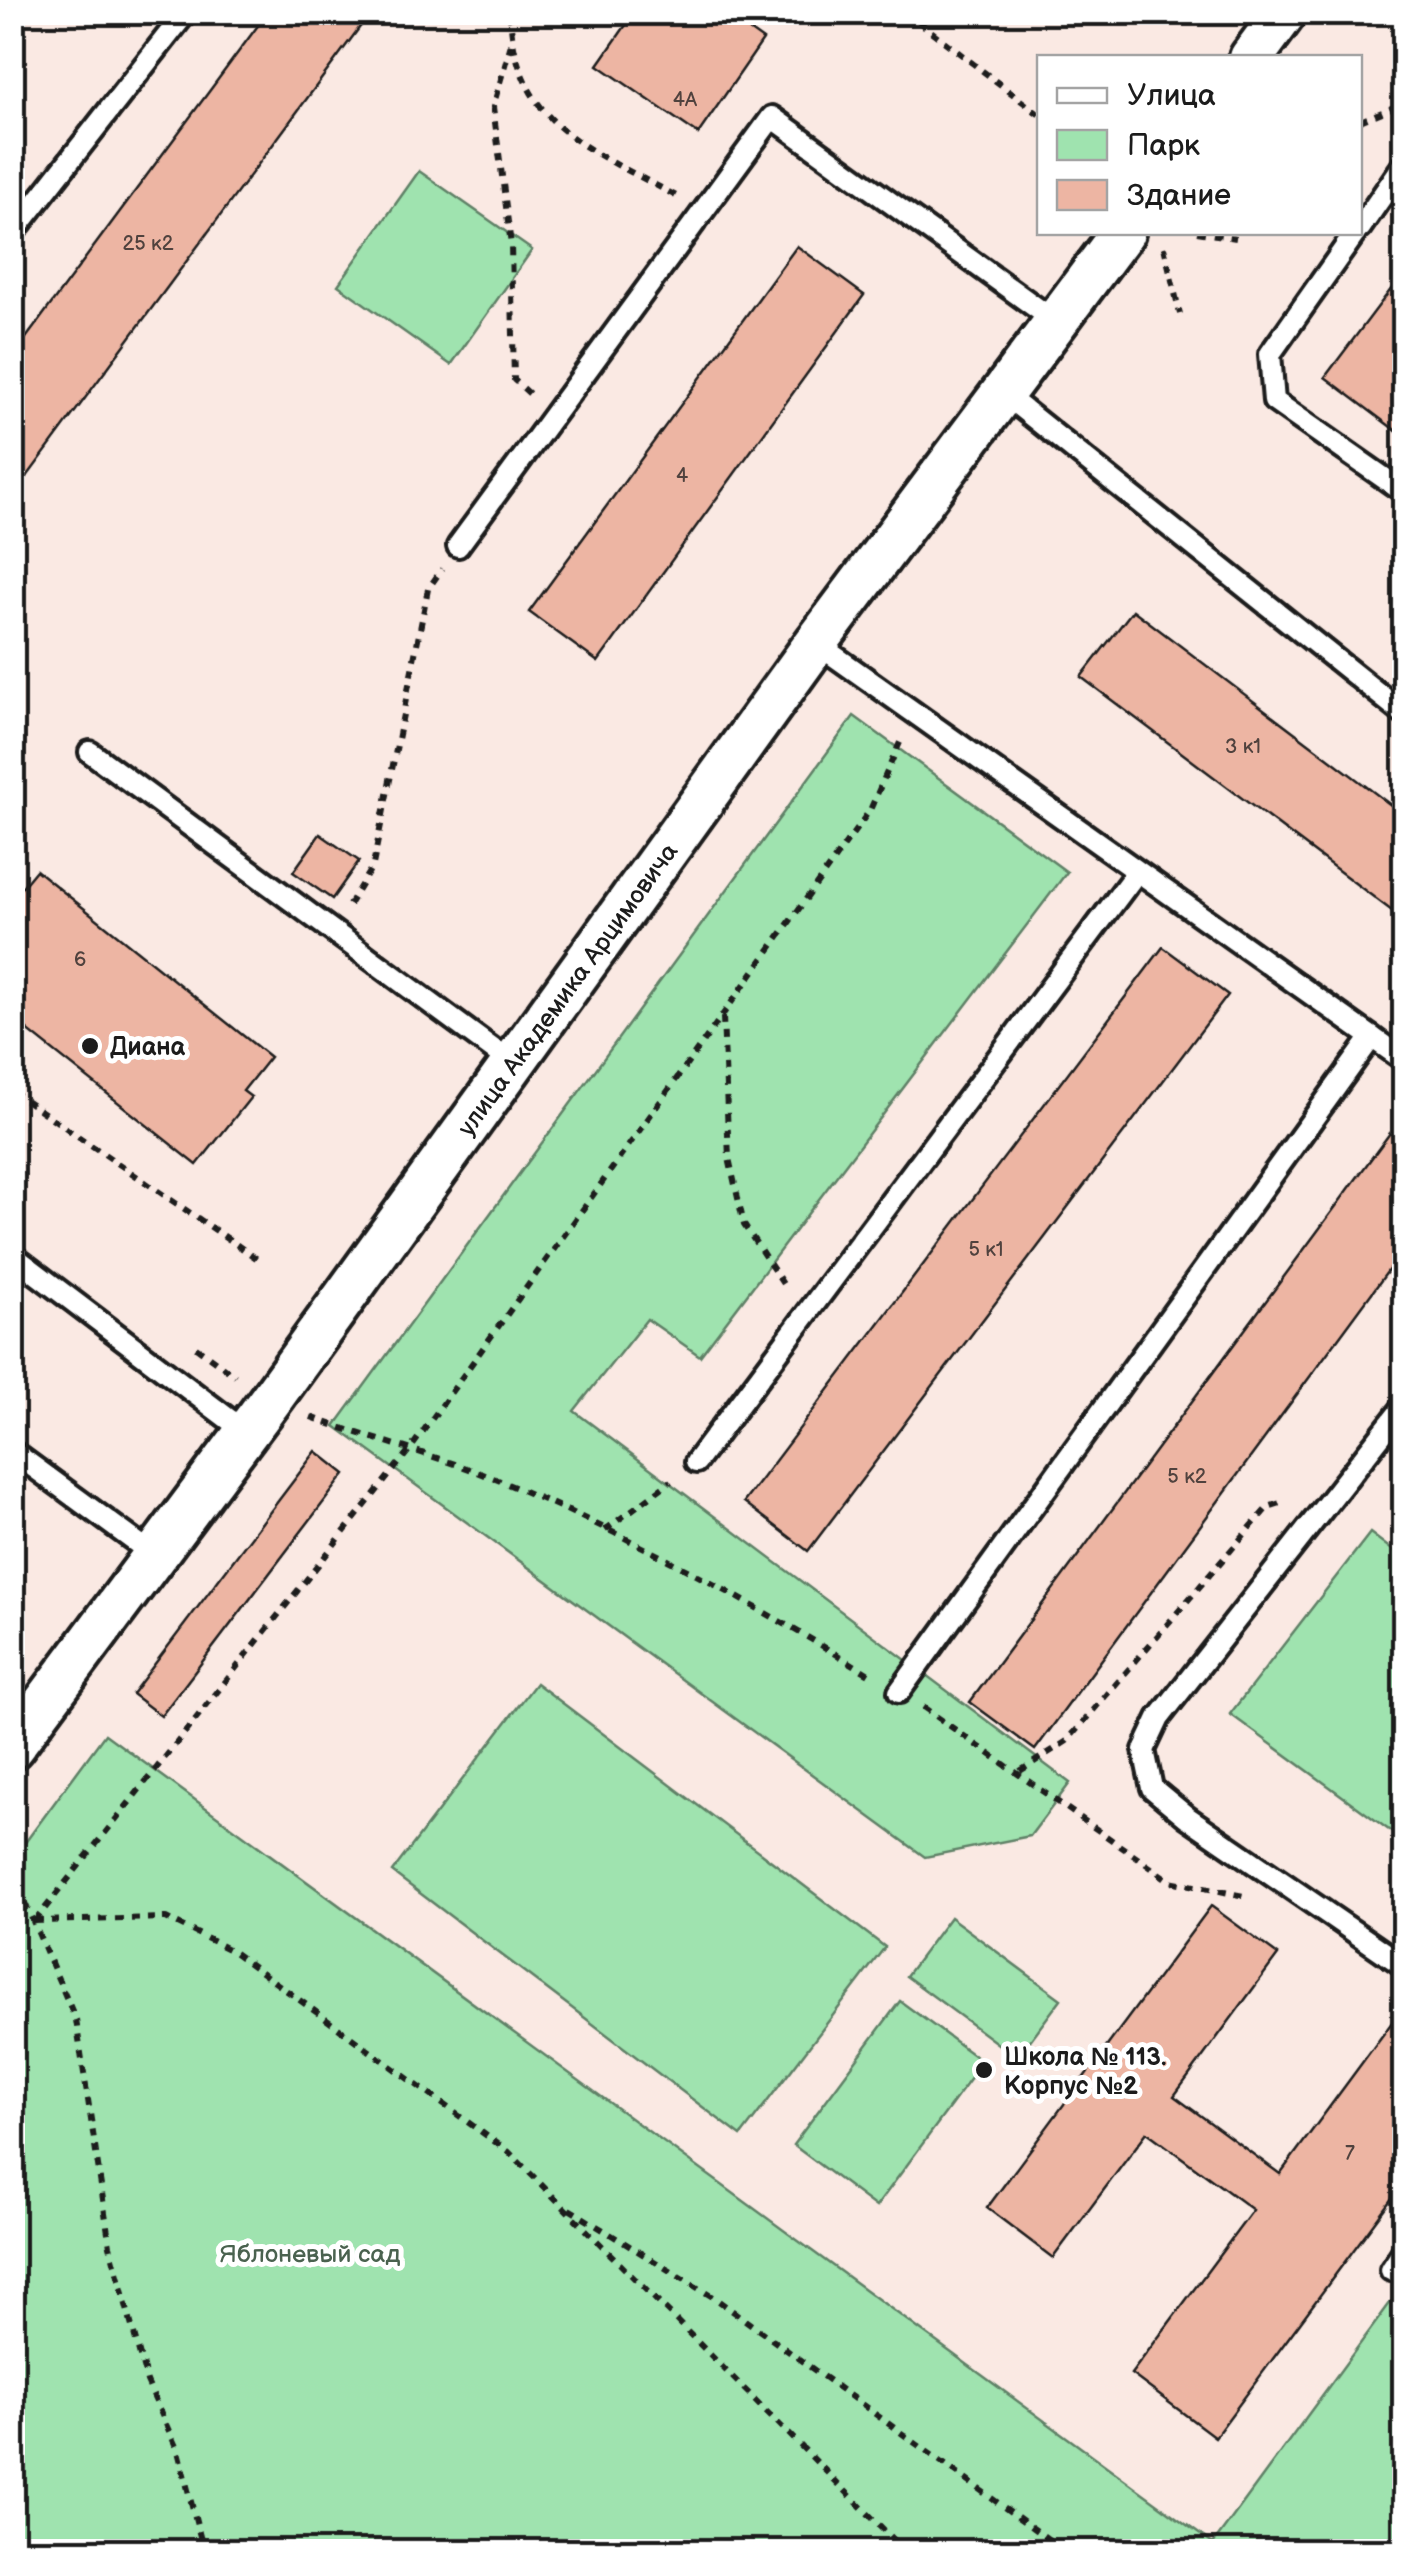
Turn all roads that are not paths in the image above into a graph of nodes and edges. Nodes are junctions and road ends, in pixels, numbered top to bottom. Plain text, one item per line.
1 (186, 12) edge
2 (1284, 12) edge
3 (1254, 55) edge
4 (1404, 164) edge
5 (1362, 224) edge
6 (12, 234) edge
7 (1120, 235) edge
8 (1354, 235) edge
9 (1056, 322) junction
10 (1004, 394) junction
11 (1404, 492) edge
12 (458, 546) road end
13 (816, 643) junction
14 (1404, 714) edge
15 (90, 752) dead end
16 (1136, 873) junction
17 (1372, 1037) junction
18 (1404, 1060) edge
19 (513, 1064) junction
20 (12, 1255) edge
21 (1404, 1406) edge
22 (258, 1417) junction
23 (12, 1451) edge
24 (696, 1462) road end
25 (156, 1556) junction
26 (899, 1692) road end
27 (16, 1736) edge
28 (1404, 1966) edge
29 (1404, 2250) edge
30 (1392, 2270) dead end

1 - 6 lane
2 - 3 street
4 - 5 lane
7 - 9 street, улица Академика Арцимовича
8 - 11 lane
9 - 10 street, улица Академика Арцимовича
9 - 12 lane
10 - 13 street, улица Академика Арцимовича
10 - 14 lane
13 - 16 lane
13 - 19 street, улица Академика Арцимовича
15 - 19 lane
16 - 17 lane
16 - 24 lane
17 - 18 lane
17 - 26 lane
19 - 22 street, улица Академика Арцимовича
20 - 22 lane
21 - 28 lane
22 - 25 street, улица Академика Арцимовича
23 - 25 lane
25 - 27 street, улица Академика Арцимовича
29 - 30 lane

